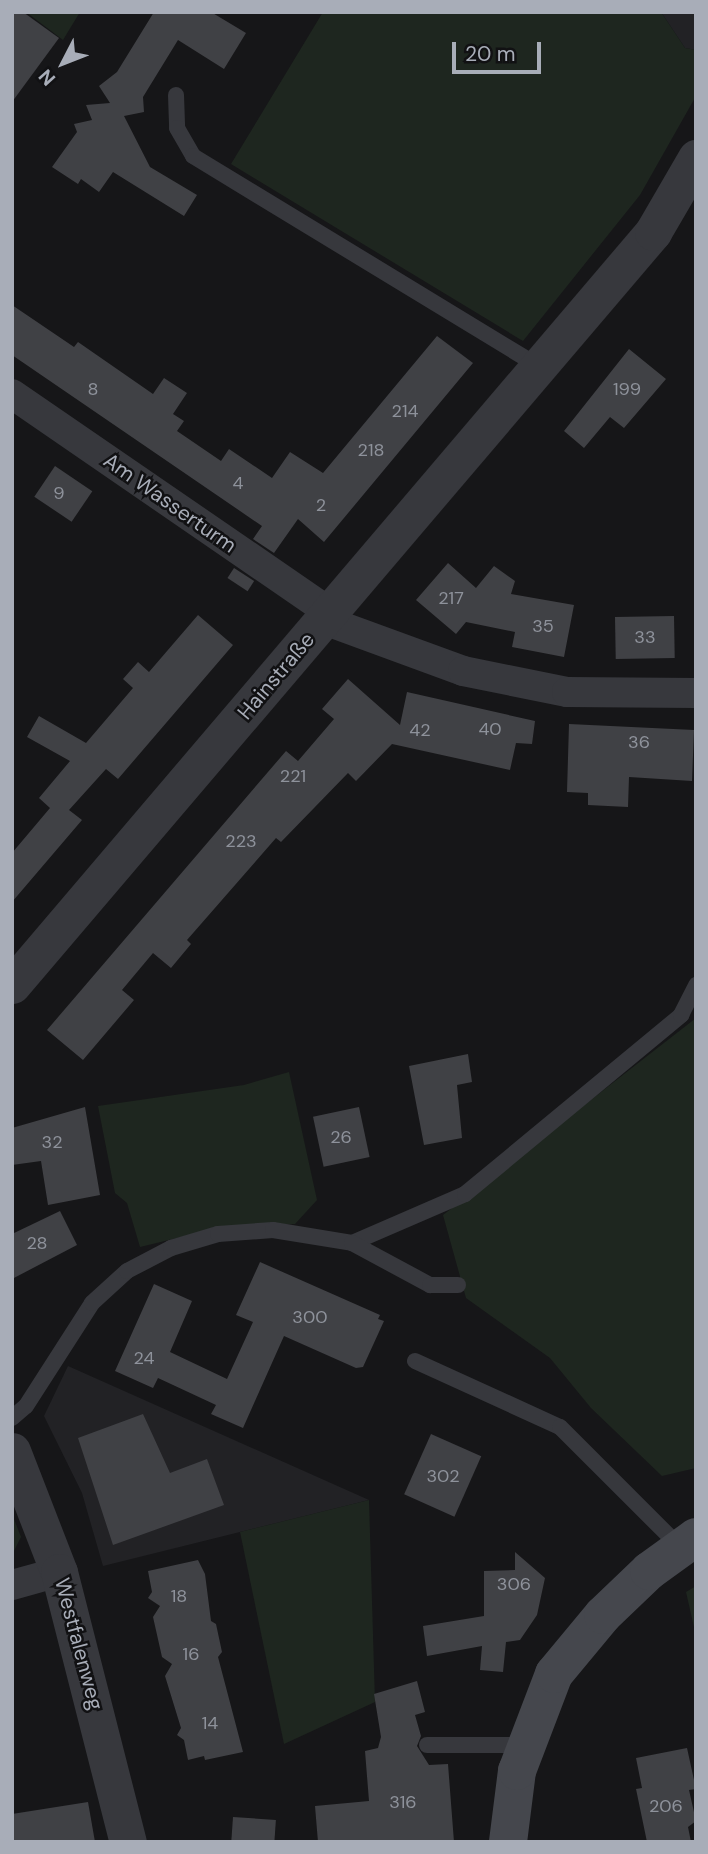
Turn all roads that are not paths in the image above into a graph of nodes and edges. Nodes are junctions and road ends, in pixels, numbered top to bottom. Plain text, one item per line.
1 (176, 95) dead end
2 (696, 158) edge
3 (540, 367) junction
4 (12, 394) edge
5 (326, 616) junction
6 (696, 693) edge
7 (12, 985) edge
8 (696, 985) edge
9 (352, 1243) junction
10 (458, 1286) dead end
11 (415, 1361) dead end
12 (12, 1418) edge
13 (12, 1451) edge
14 (688, 1542) edge
15 (59, 1572) junction
16 (12, 1584) edge
17 (426, 1745) dead end
18 (524, 1745) junction
19 (128, 1842) edge
20 (508, 1842) edge

1 - 3 lane
2 - 3 street, Hainstraße
3 - 5 street, Hainstraße
4 - 5 street, Am Wasserturm
5 - 6 street, Am Wasserturm
5 - 7 street, Hainstraße
8 - 9 lane
9 - 10 lane
9 - 12 lane
11 - 14 lane
13 - 15 street, Westfalenweg
14 - 18 main road
15 - 16 street
15 - 19 street, Westfalenweg
17 - 18 lane
18 - 20 main road

